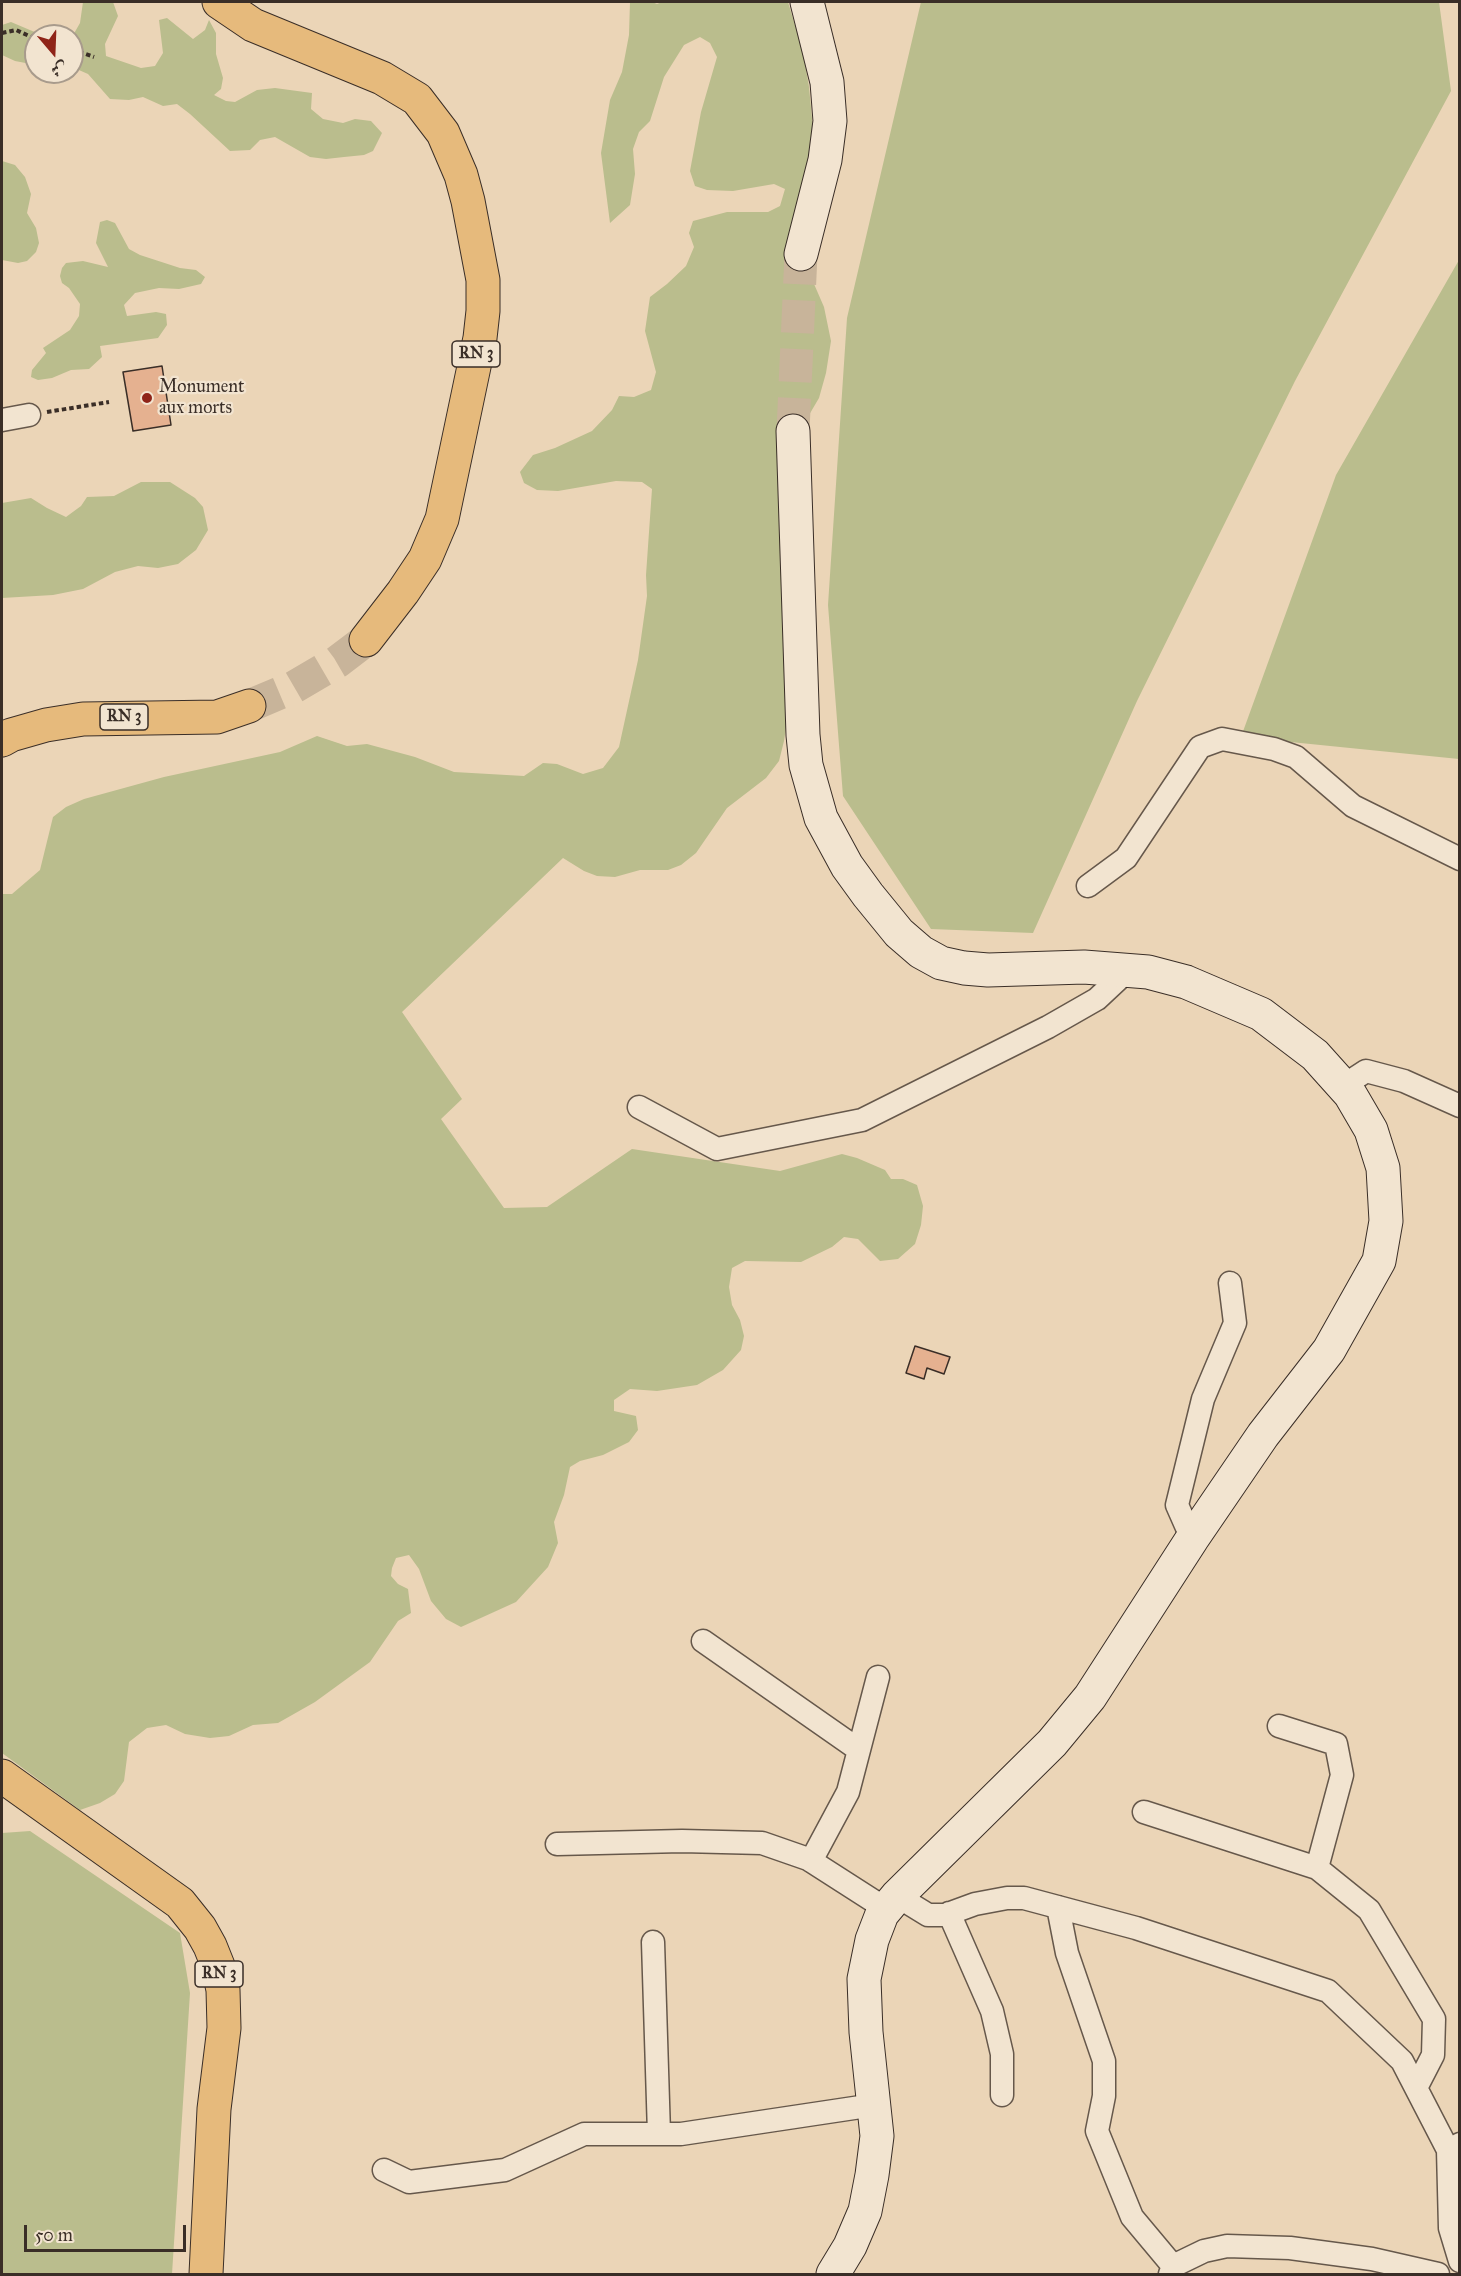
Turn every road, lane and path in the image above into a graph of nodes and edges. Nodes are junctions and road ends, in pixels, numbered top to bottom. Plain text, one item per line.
1 (219, 2) edge
2 (807, 2) edge
3 (2, 33) edge
4 (24, 34) edge
5 (84, 53) edge
6 (94, 57) dead end
7 (801, 254) tunnel mouth
8 (109, 402) dead end
9 (29, 415) joint
10 (2, 420) edge
11 (793, 431) tunnel mouth
12 (366, 640) tunnel mouth
13 (249, 706) tunnel mouth
14 (2, 740) edge
15 (1460, 859) edge
16 (1088, 886) dead end
17 (1128, 970) junction
18 (1343, 1086) junction
19 (1460, 1106) edge
20 (639, 1107) dead end
21 (1230, 1283) dead end
22 (1192, 1539) junction
23 (703, 1641) dead end
24 (878, 1677) dead end
25 (1279, 1726) dead end
26 (859, 1750) junction
27 (2, 1776) edge
28 (1144, 1812) dead end
29 (557, 1844) dead end
30 (811, 1861) junction
31 (1317, 1868) junction
32 (892, 1902) junction
33 (1058, 1907) junction
34 (949, 1913) junction
35 (653, 1942) dead end
36 (1416, 2088) junction
37 (1002, 2095) dead end
38 (874, 2105) junction
39 (659, 2134) junction
40 (1454, 2147) edge
41 (384, 2170) dead end
42 (1460, 2261) edge
43 (1171, 2270) edge
44 (206, 2274) edge
45 (832, 2274) edge
46 (1438, 2274) edge

1 - 12 main road, RN 3
2 - 7 main road
3 - 4 path
5 - 6 path
8 - 9 path
9 - 10 street
11 - 17 main road
13 - 14 main road, RN 3
15 - 16 street
17 - 18 main road
17 - 20 street
18 - 19 street
18 - 22 main road
21 - 22 street
22 - 32 main road
23 - 26 street
24 - 26 street
25 - 31 street
26 - 30 street
27 - 44 main road, RN 3
28 - 31 street
29 - 30 street
30 - 32 street
31 - 36 street
32 - 34 street
32 - 38 main road
33 - 34 street
33 - 36 street
33 - 43 street
34 - 37 street
35 - 39 street
36 - 40 street
38 - 39 street
38 - 45 main road
39 - 41 street
40 - 42 street
43 - 46 street

